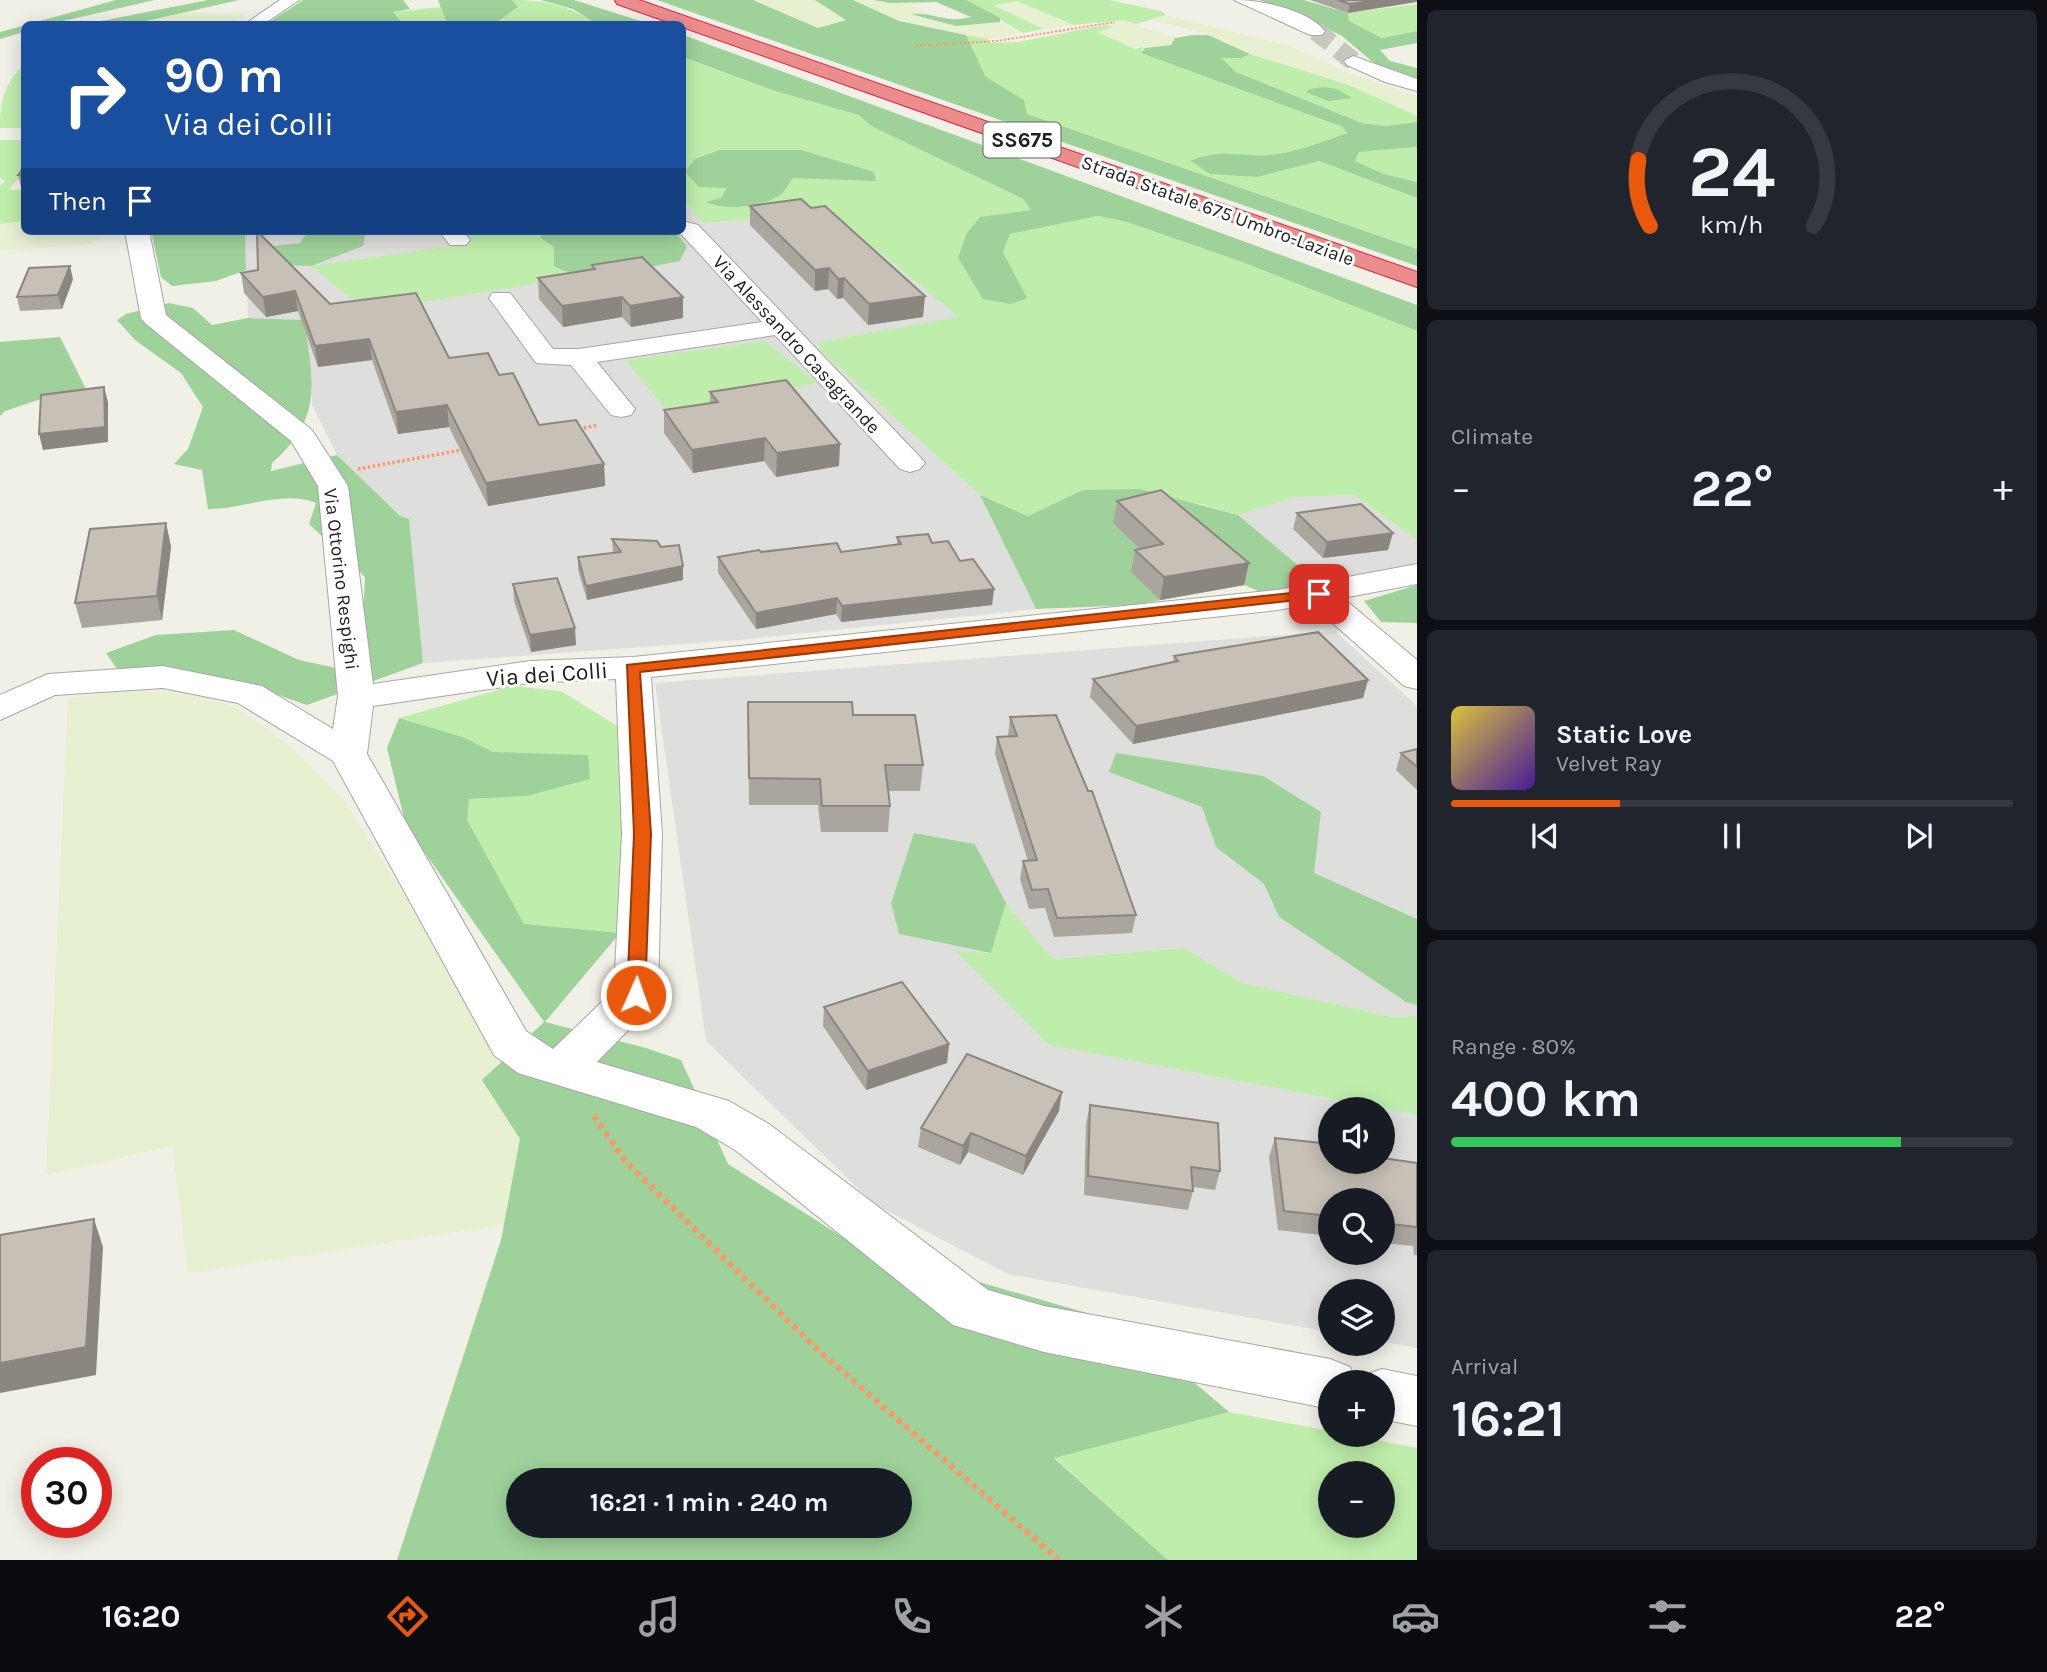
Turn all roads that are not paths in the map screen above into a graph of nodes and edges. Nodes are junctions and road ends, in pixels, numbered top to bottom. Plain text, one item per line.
1 (291, 0) edge
2 (1242, 0) edge
3 (615, 2) edge
4 (258, 21) edge
5 (656, 21) edge
6 (670, 21) edge
7 (686, 27) edge
8 (1316, 31) tunnel mouth
9 (686, 32) edge
10 (1353, 61) tunnel mouth
11 (1417, 85) edge
12 (686, 229) edge
13 (138, 235) edge
14 (1417, 280) edge
15 (1417, 295) edge
16 (501, 298) dead end
17 (778, 327) junction
18 (579, 356) junction
19 (611, 417) road end
20 (910, 463) dead end
21 (1417, 574) edge
22 (1319, 594) junction
23 (633, 668) junction
24 (1417, 678) edge
25 (356, 696) junction
26 (0, 709) edge
27 (348, 754) junction
28 (561, 1070) junction
29 (1318, 1382) edge
30 (1395, 1397) edge
31 (1417, 1401) edge

1 - 4 street
2 - 8 street
3 - 5 highway, Strada Statale 675 Umbro-Laziale / SS675
3 - 6 highway, Strada Statale 675 Umbro-Laziale / SS675
7 - 14 highway, Strada Statale 675 Umbro-Laziale / SS675
9 - 15 highway, Strada Statale 675 Umbro-Laziale / SS675
10 - 11 street
12 - 17 street, Via Alessandro Casagrande
13 - 25 street, Via Ottorino Respighi
16 - 18 street
17 - 18 street
17 - 20 street, Via Alessandro Casagrande
18 - 19 street
21 - 22 street, Via dei Colli
22 - 23 street, Via dei Colli
22 - 24 street
23 - 25 street, Via dei Colli
23 - 28 street
25 - 27 street, Via Ottorino Respighi
26 - 27 street
27 - 28 street
28 - 29 street
30 - 31 street

